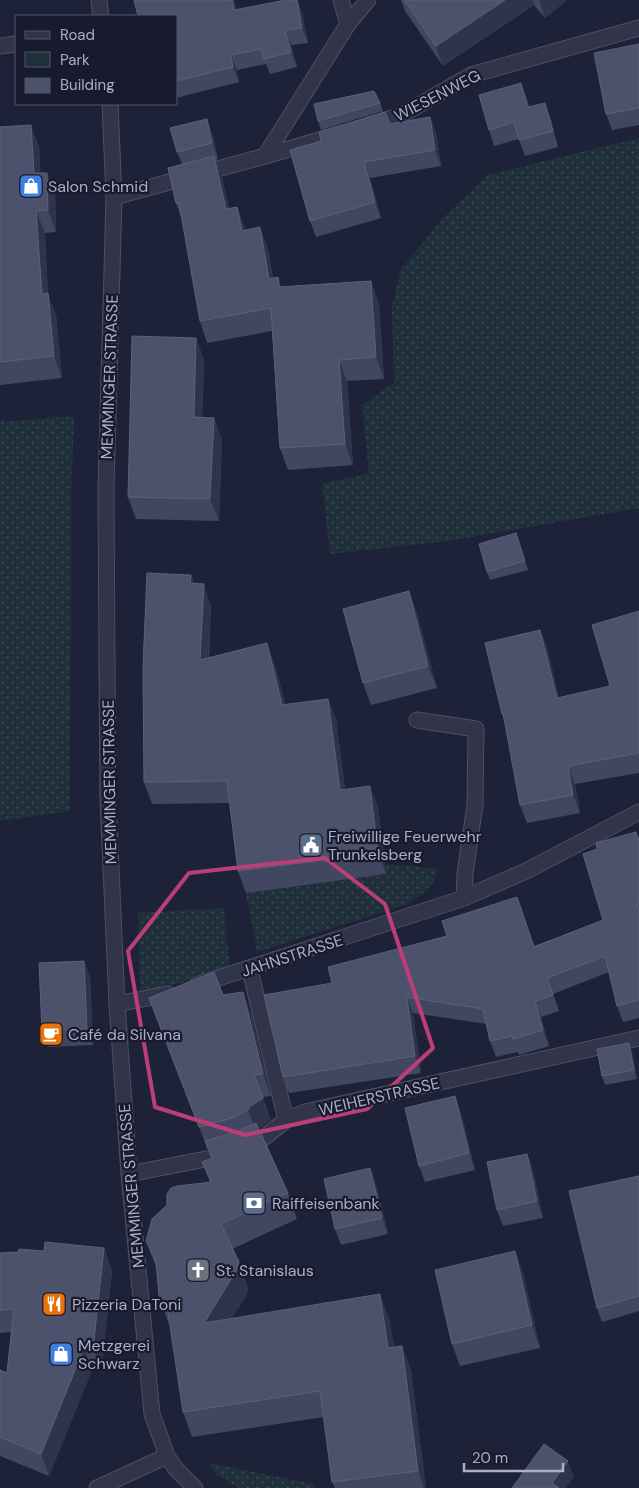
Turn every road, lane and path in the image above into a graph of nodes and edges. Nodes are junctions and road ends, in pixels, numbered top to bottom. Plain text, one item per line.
1 (99, 0) edge
2 (340, 0) edge
3 (368, 0) edge
4 (101, 15) edge
5 (348, 24) junction
6 (639, 28) edge
7 (15, 44) edge
8 (0, 46) edge
9 (110, 105) edge
10 (265, 156) junction
11 (114, 197) junction
12 (417, 720) dead end
13 (639, 812) edge
14 (464, 898) junction
15 (250, 970) junction
16 (117, 1004) junction
17 (639, 1038) edge
18 (286, 1120) junction
19 (129, 1174) junction
20 (167, 1456) junction
21 (98, 1488) edge
22 (195, 1488) edge

1 - 4 street
2 - 5 street
3 - 5 street
5 - 10 street
6 - 10 street, WIESENWEG
7 - 8 street
9 - 11 street, MEMMINGER STRASSE
10 - 11 street, WIESENWEG
11 - 16 street, MEMMINGER STRASSE
12 - 14 street
13 - 14 street, JAHNSTRASSE
14 - 15 street, JAHNSTRASSE
15 - 16 street, JAHNSTRASSE
15 - 18 street
16 - 19 street, MEMMINGER STRASSE
17 - 18 street, WEIHERSTRASSE
18 - 19 street, WEIHERSTRASSE
19 - 20 street, MEMMINGER STRASSE
20 - 21 street
20 - 22 street, MEMMINGER STRASSE

